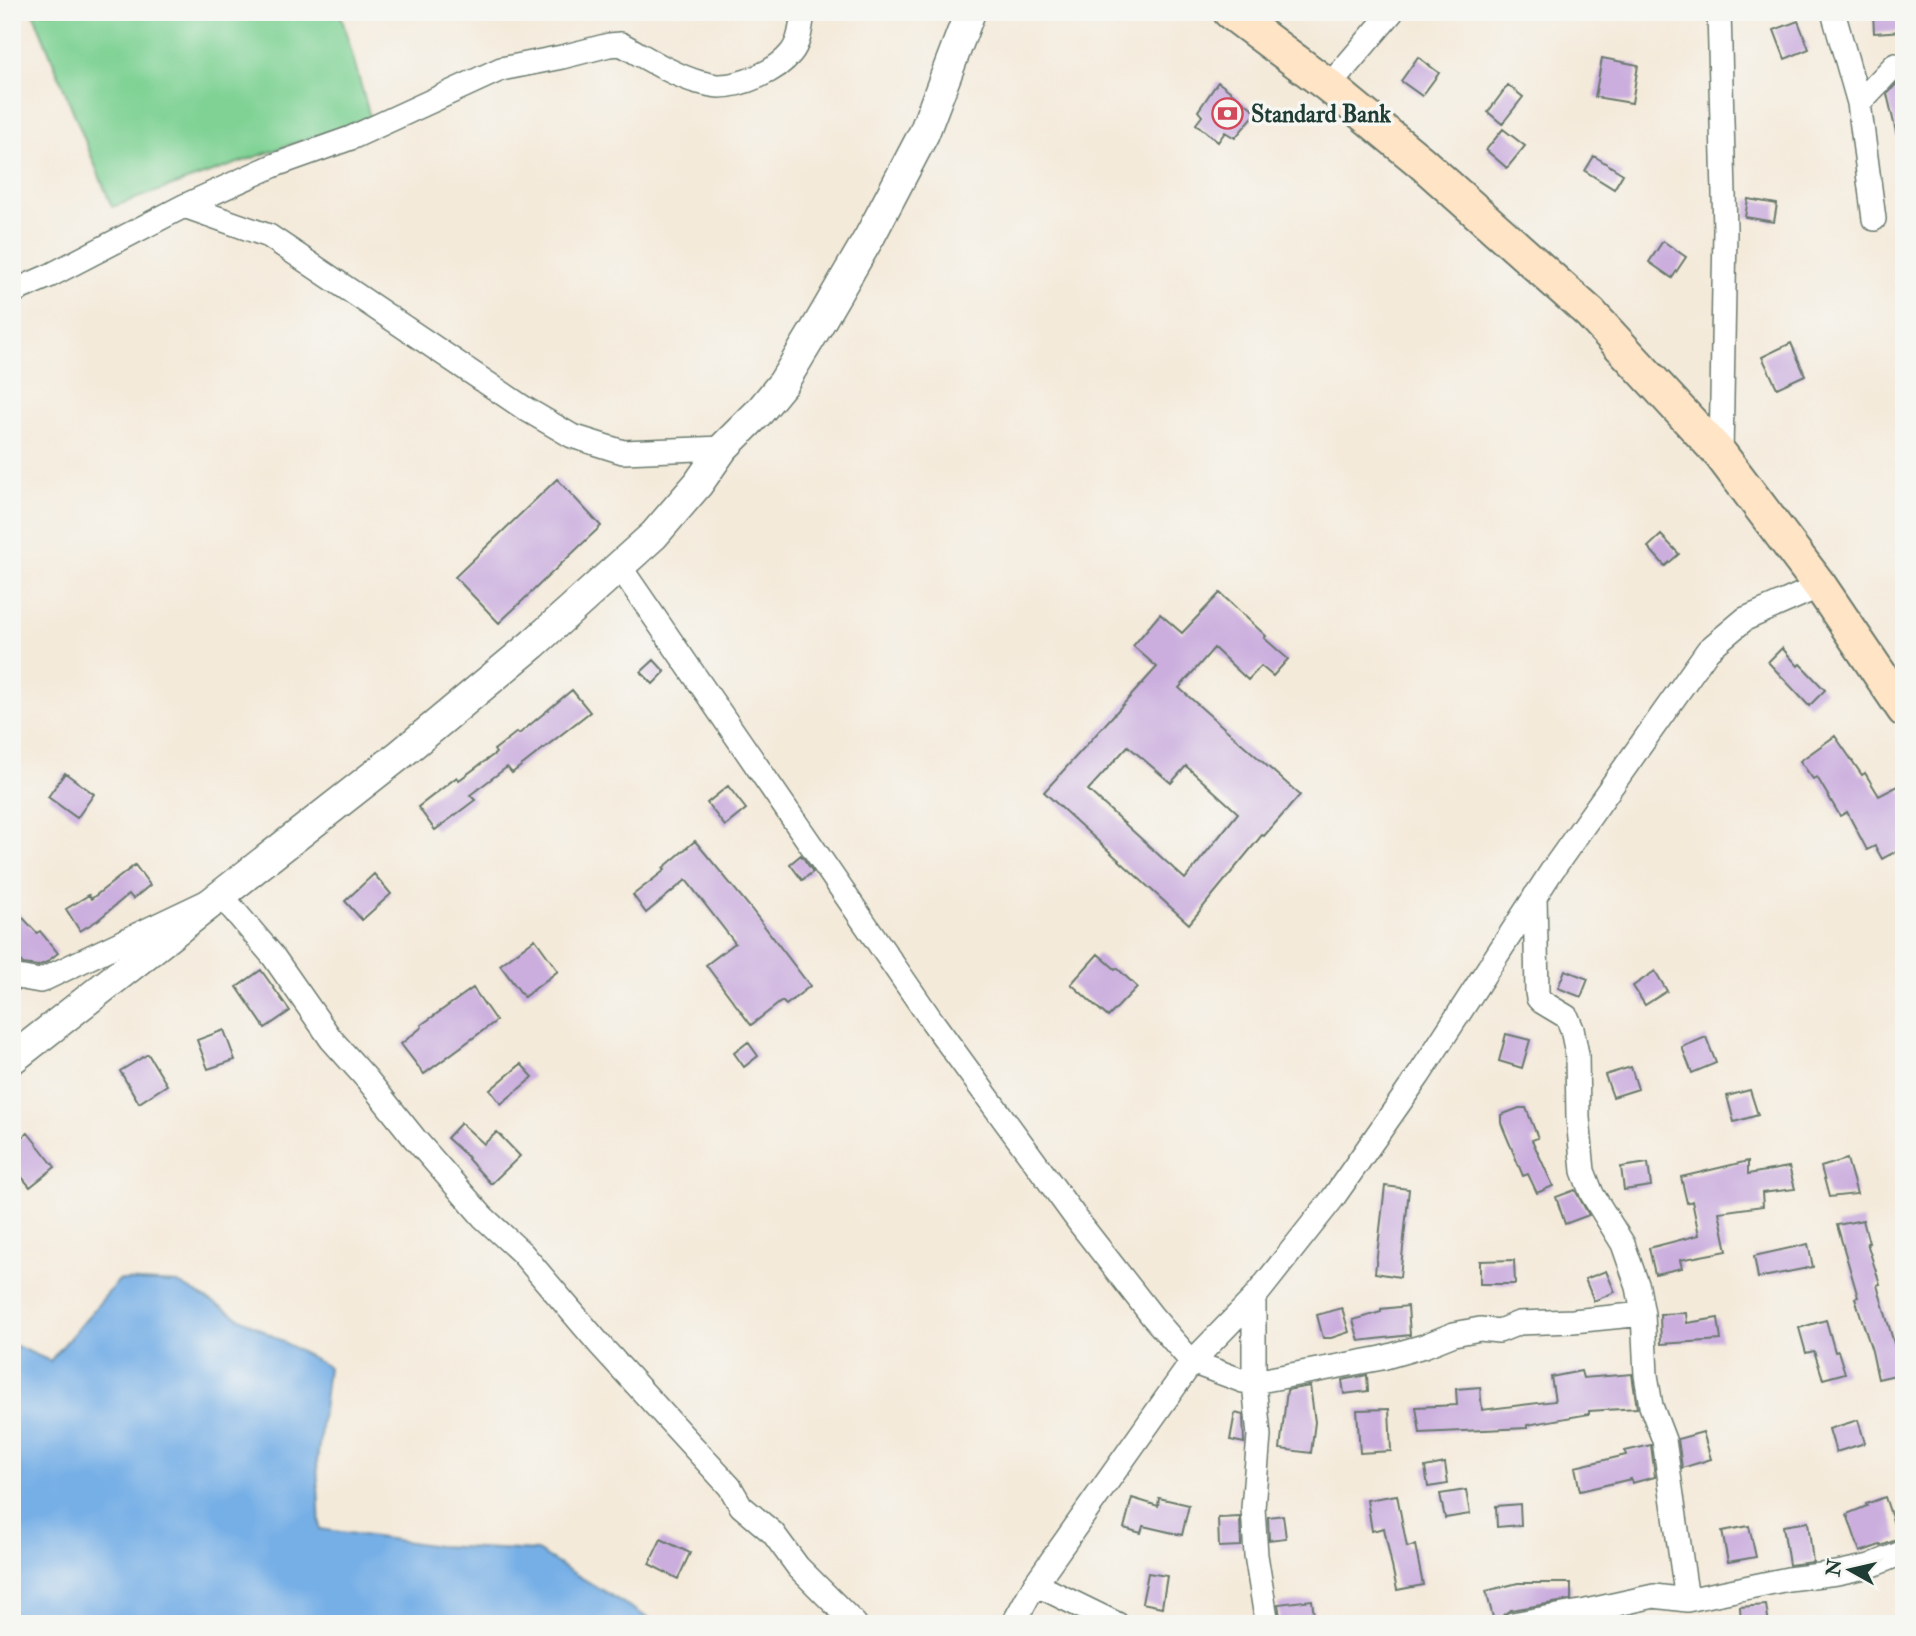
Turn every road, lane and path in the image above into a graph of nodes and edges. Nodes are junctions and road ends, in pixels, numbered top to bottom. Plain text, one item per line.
1 (803, 12) edge
2 (970, 12) edge
3 (1230, 12) edge
4 (1392, 12) edge
5 (1719, 12) edge
6 (1833, 12) edge
7 (1904, 70) edge
8 (1329, 86) junction
9 (1859, 103) junction
10 (184, 206) junction
11 (1874, 219) dead end
12 (12, 292) edge
13 (723, 448) junction
14 (1721, 455) junction
15 (620, 567) junction
16 (1820, 586) junction
17 (1904, 710) edge
18 (221, 895) junction
19 (1535, 896) junction
20 (12, 976) edge
21 (12, 1059) edge
22 (1254, 1298) junction
23 (1643, 1314) junction
24 (1192, 1362) junction
25 (1254, 1382) junction
26 (1904, 1552) edge
27 (1035, 1584) junction
28 (1687, 1601) junction
29 (1519, 1623) edge
30 (855, 1624) edge
31 (1013, 1624) edge
32 (1117, 1624) edge
33 (1267, 1624) edge
34 (1513, 1624) edge

1 - 10 street
2 - 13 street
3 - 8 main road
4 - 8 street
5 - 14 street
6 - 9 street
7 - 9 street
8 - 14 main road
9 - 11 street
10 - 12 street
10 - 13 street
13 - 15 street
14 - 16 main road
15 - 18 street
15 - 24 street
16 - 17 main road
16 - 19 street
18 - 20 street
18 - 21 street
18 - 30 street
19 - 22 street
19 - 23 street
22 - 24 street
22 - 25 street
23 - 25 street
23 - 28 street
24 - 25 street
24 - 27 street
25 - 33 street
26 - 28 street
27 - 31 street
27 - 32 street
28 - 29 street
29 - 34 street

